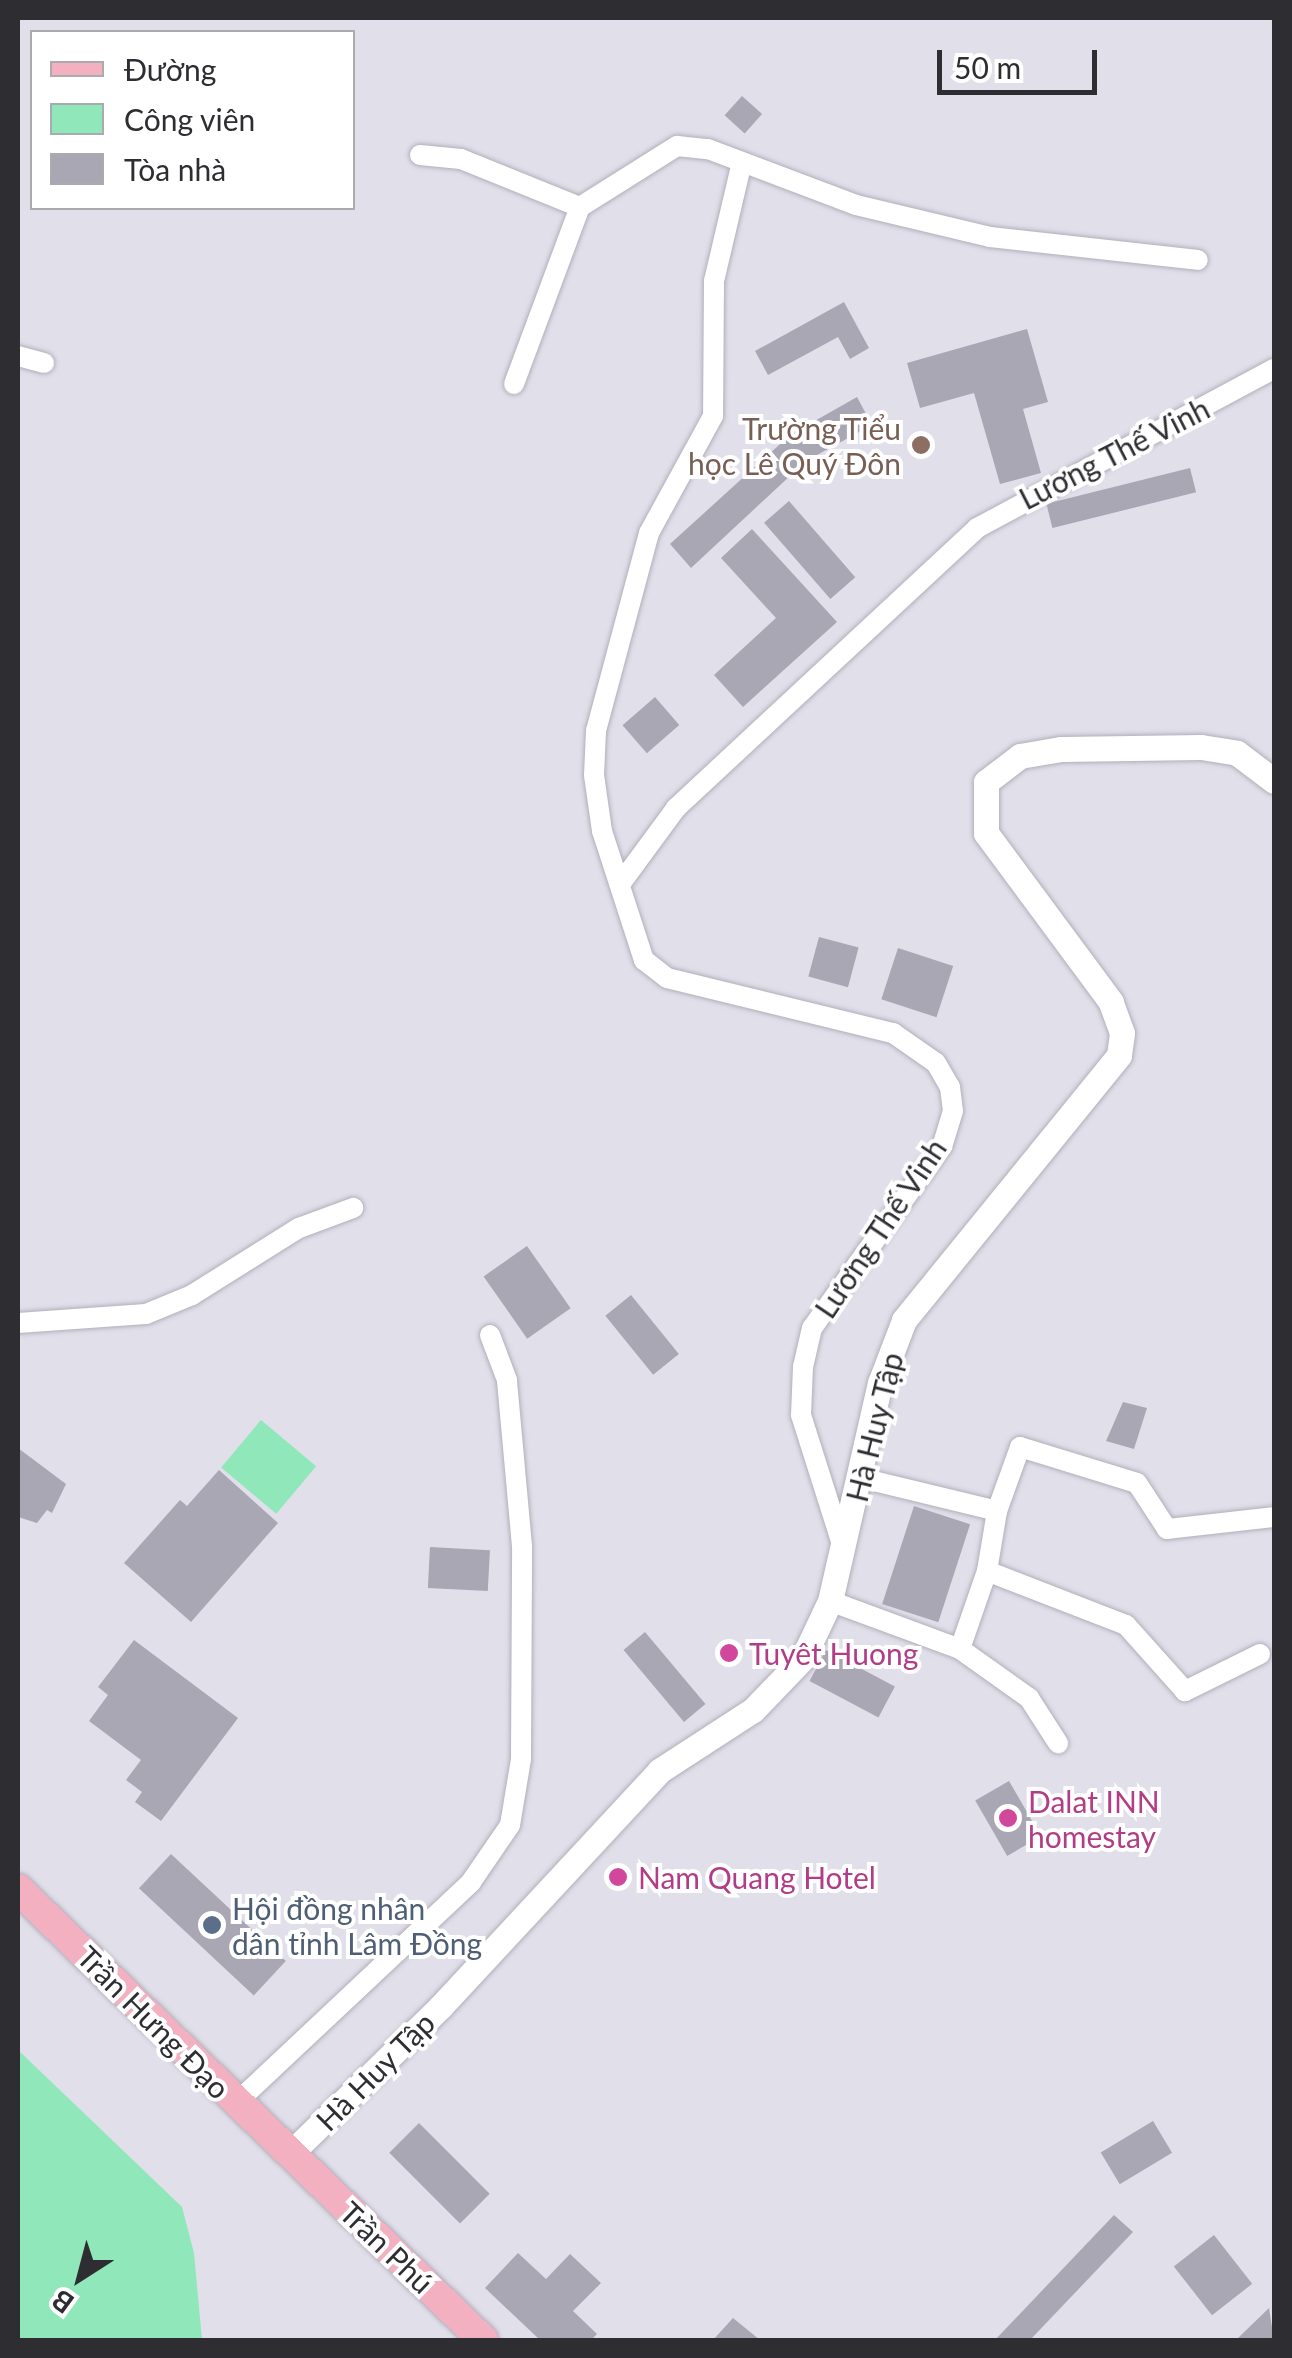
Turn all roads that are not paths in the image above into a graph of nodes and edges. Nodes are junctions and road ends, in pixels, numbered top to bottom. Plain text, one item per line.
1 (420, 155) dead end
2 (742, 166) junction
3 (580, 207) junction
4 (1198, 260) dead end
5 (18, 356) edge
6 (44, 363) dead end
7 (1274, 369) edge
8 (514, 384) dead end
9 (1274, 781) edge
10 (621, 882) junction
11 (353, 1208) dead end
12 (18, 1323) edge
13 (490, 1336) dead end
14 (861, 1478) junction
15 (998, 1511) junction
16 (1274, 1516) edge
17 (843, 1546) junction
18 (987, 1571) junction
19 (830, 1601) junction
20 (960, 1649) junction
21 (1260, 1654) dead end
22 (1058, 1743) dead end
23 (21, 1899) edge
24 (236, 2102) junction
25 (290, 2154) junction
26 (483, 2340) edge

1 - 3 street
2 - 3 street
2 - 4 street
2 - 10 street, Lương Thế Vinh
3 - 8 street
5 - 6 street
7 - 10 street, Lương Thế Vinh
9 - 14 street, Hà Huy Tập
10 - 17 street, Lương Thế Vinh
11 - 12 street
13 - 24 street
14 - 15 street
14 - 17 street, Hà Huy Tập
15 - 16 street
15 - 18 street
17 - 19 street, Hà Huy Tập
18 - 20 street
18 - 21 street
19 - 20 street
19 - 25 street, Hà Huy Tập
20 - 22 street
23 - 24 main road, Trần Hưng Đạo
24 - 25 main road, Trần Hưng Đạo
25 - 26 main road, Trần Phú

